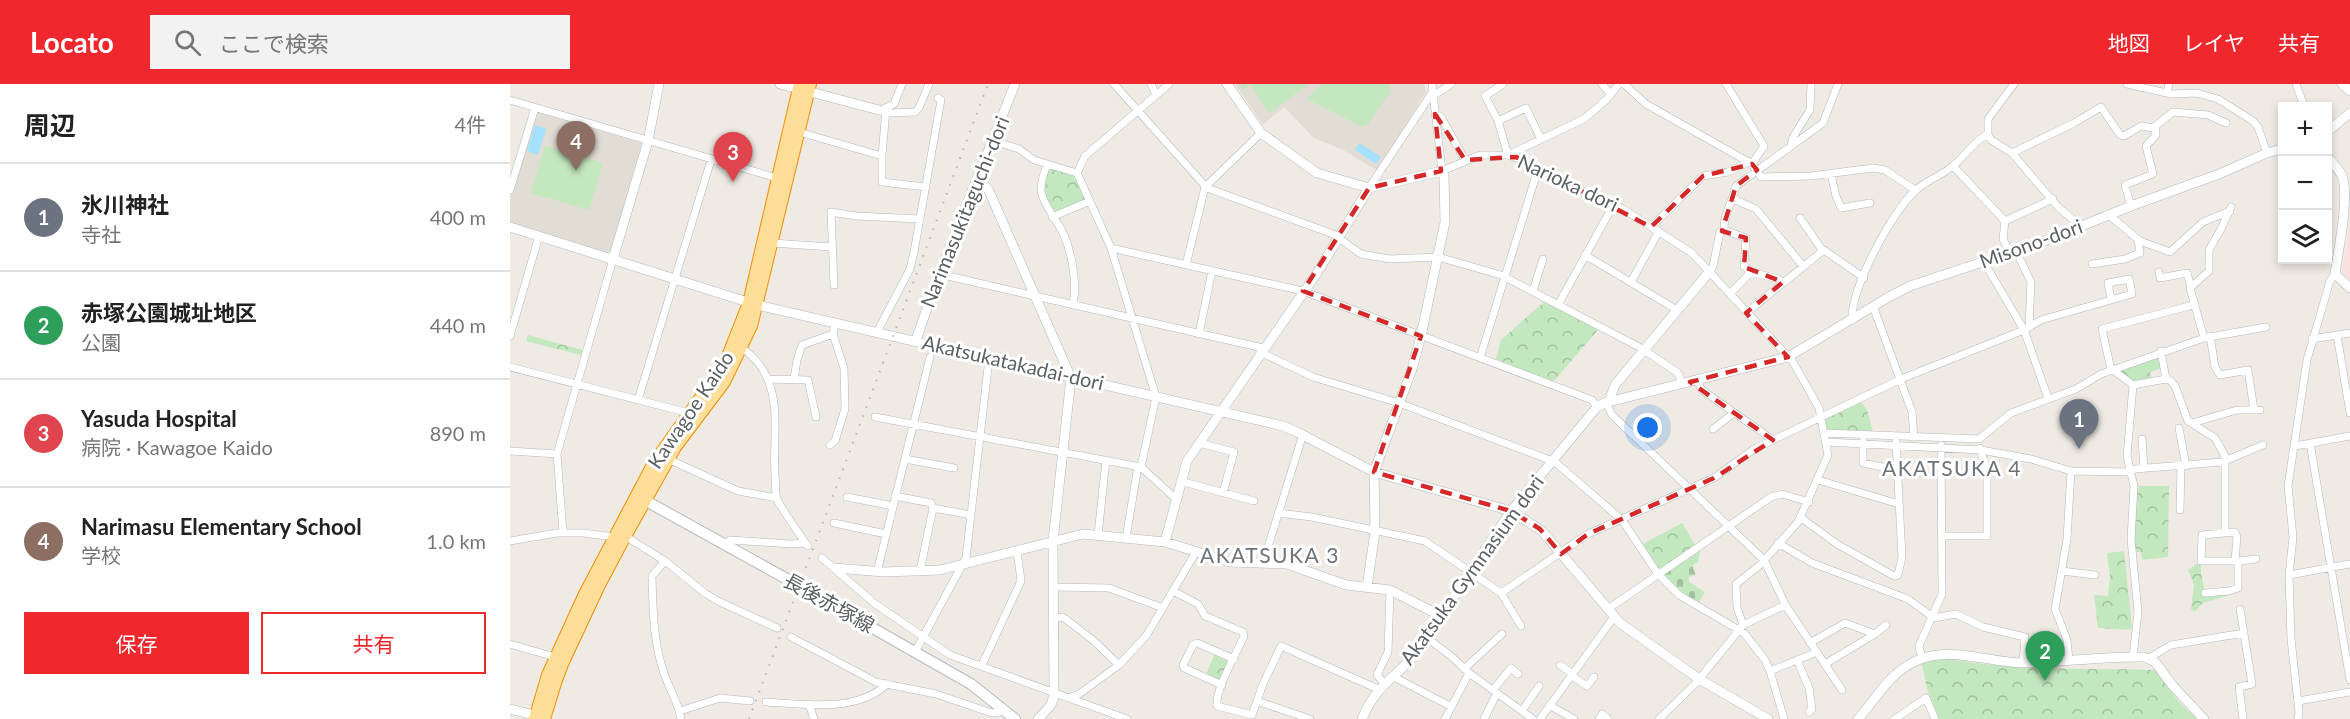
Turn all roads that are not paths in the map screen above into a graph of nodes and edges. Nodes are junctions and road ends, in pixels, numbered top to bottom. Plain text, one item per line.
1 (659, 84) edge
2 (780, 84) edge
3 (902, 84) edge
4 (929, 84) edge
5 (1015, 84) edge
6 (1114, 84) edge
7 (1151, 84) edge
8 (1169, 84) edge
9 (1227, 84) edge
10 (1431, 84) edge
11 (1451, 84) edge
12 (1503, 84) edge
13 (1602, 84) edge
14 (1622, 84) edge
15 (1726, 84) edge
16 (1811, 84) edge
17 (1838, 84) edge
18 (2014, 84) edge
19 (2127, 84) edge
20 (2169, 84) edge
21 (2200, 84) edge
22 (2296, 84) edge
23 (2342, 84) edge
24 (804, 87) edge
25 (2350, 91) edge
26 (2167, 93) junction
27 (2197, 93) junction
28 (1432, 94) junction
29 (1156, 95) junction
30 (1611, 95) junction
31 (938, 98) dead end
32 (510, 100) edge
33 (896, 100) junction
34 (2303, 102) edge
35 (536, 108) junction
36 (884, 110) junction
37 (1137, 111) junction
38 (2350, 113) edge
39 (908, 114) junction
40 (1435, 114) junction
41 (1498, 121) junction
42 (2226, 123) dead end
43 (2155, 126) junction
44 (2332, 128) edge
45 (799, 132) junction
46 (1261, 134) junction
47 (1988, 134) junction
48 (1541, 139) junction
49 (648, 141) junction
50 (994, 141) junction
51 (1791, 146) junction
52 (2278, 150) edge
53 (2012, 153) junction
54 (2267, 153) junction
55 (1508, 155) junction
56 (882, 156) junction
57 (711, 160) junction
58 (1465, 160) junction
59 (2332, 162) edge
60 (1047, 164) junction
61 (1753, 165) junction
62 (1953, 166) junction
63 (1538, 169) junction
64 (1442, 171) junction
65 (1077, 173) junction
66 (1831, 174) junction
67 (777, 178) junction
68 (979, 178) junction
69 (926, 187) junction
70 (1206, 187) junction
71 (1369, 188) junction
72 (510, 190) edge
73 (1915, 190) junction
74 (2053, 199) junction
75 (1733, 200) junction
76 (1090, 201) junction
77 (1870, 203) dead end
78 (1614, 204) junction
79 (2132, 206) junction
80 (2109, 215) junction
81 (2347, 216) edge
82 (1052, 217) junction
83 (1800, 218) dead end
84 (920, 219) junction
85 (2004, 221) junction
86 (1651, 226) junction
87 (510, 227) edge
88 (2082, 227) junction
89 (1724, 230) junction
90 (1659, 231) junction
91 (539, 236) junction
92 (1339, 239) junction
93 (2138, 240) junction
94 (772, 243) junction
95 (831, 247) junction
96 (1111, 248) junction
97 (1823, 251) junction
98 (2013, 252) junction
99 (1585, 255) junction
100 (1438, 257) junction
101 (613, 259) junction
102 (1543, 259) dead end
103 (1984, 262) junction
104 (2092, 264) dead end
105 (1186, 265) junction
106 (1803, 266) junction
107 (1212, 271) junction
108 (1710, 271) junction
109 (1751, 272) junction
110 (2159, 272) dead end
111 (939, 274) junction
112 (2335, 274) junction
113 (1504, 277) junction
114 (1864, 278) junction
115 (674, 279) junction
116 (1630, 282) junction
117 (1783, 282) junction
118 (834, 285) dead end
119 (2191, 287) junction
120 (2350, 288) edge
121 (1302, 291) junction
122 (1533, 291) junction
123 (1730, 294) junction
124 (1035, 296) junction
125 (2111, 299) dead end
126 (753, 304) junction
127 (1073, 305) junction
128 (1558, 305) junction
129 (2193, 305) junction
130 (1873, 306) junction
131 (1677, 310) junction
132 (1746, 313) junction
133 (1133, 319) junction
134 (1852, 320) junction
135 (835, 323) junction
136 (2266, 327) dead end
137 (2026, 329) junction
138 (877, 333) junction
139 (2350, 333) edge
140 (833, 334) junction
141 (1199, 334) junction
142 (2337, 335) junction
143 (510, 336) edge
144 (1421, 336) junction
145 (2207, 337) junction
146 (2312, 339) junction
147 (916, 340) junction
148 (742, 348) junction
149 (1262, 350) junction
150 (1644, 350) junction
151 (2161, 351) junction
152 (930, 357) dead end
153 (1788, 357) junction
154 (1480, 358) junction
155 (989, 359) junction
156 (510, 367) edge
157 (2112, 370) junction
158 (1071, 378) junction
159 (770, 379) junction
160 (794, 379) junction
161 (1697, 380) junction
162 (1901, 380) junction
163 (2166, 380) junction
164 (576, 384) junction
165 (1682, 384) junction
166 (2133, 385) junction
167 (1156, 397) junction
168 (2048, 398) junction
169 (638, 400) junction
170 (1609, 401) junction
171 (1399, 403) junction
172 (1597, 407) junction
173 (1220, 412) junction
174 (689, 413) junction
175 (1734, 413) junction
176 (2350, 413) edge
177 (816, 417) dead end
178 (875, 417) dead end
179 (1822, 417) junction
180 (2192, 423) junction
181 (913, 424) junction
182 (2179, 428) dead end
183 (1713, 429) dead end
184 (1824, 433) junction
185 (1303, 434) junction
186 (1863, 434) junction
187 (1895, 436) junction
188 (2350, 436) edge
189 (980, 437) junction
190 (1914, 437) junction
191 (1941, 438) junction
192 (2142, 439) dead end
193 (1773, 440) junction
194 (1979, 440) junction
195 (1826, 442) junction
196 (1199, 443) junction
197 (2310, 443) junction
198 (1863, 444) junction
199 (830, 445) dead end
200 (2263, 445) dead end
201 (1896, 446) junction
202 (2295, 446) junction
203 (1941, 448) junction
204 (1980, 450) junction
205 (510, 451) edge
206 (1063, 452) junction
207 (557, 454) junction
208 (668, 459) junction
209 (905, 459) junction
210 (1106, 460) junction
211 (1552, 460) junction
212 (2226, 461) junction
213 (1140, 466) junction
214 (2184, 466) junction
215 (954, 468) dead end
216 (2144, 468) junction
217 (1897, 470) junction
218 (2071, 471) junction
219 (1374, 472) junction
220 (2130, 472) junction
221 (1818, 480) junction
222 (1180, 481) junction
223 (1689, 489) junction
224 (1223, 492) junction
225 (896, 496) junction
226 (641, 497) junction
227 (847, 497) dead end
228 (777, 498) junction
229 (1176, 499) junction
230 (1254, 501) dead end
231 (1809, 502) junction
232 (1899, 504) junction
233 (893, 506) junction
234 (933, 508) junction
235 (1511, 510) junction
236 (2180, 510) dead end
237 (1278, 513) junction
238 (971, 515) junction
239 (1800, 517) junction
240 (1622, 520) junction
241 (834, 523) dead end
242 (1729, 527) junction
243 (1375, 532) junction
244 (563, 533) junction
245 (2224, 533) junction
246 (886, 534) junction
247 (1098, 535) junction
248 (1942, 536) junction
249 (620, 537) junction
250 (1126, 538) junction
251 (510, 541) edge
252 (1053, 541) junction
253 (1165, 542) junction
254 (1778, 543) junction
255 (722, 544) junction
256 (1017, 550) junction
257 (1196, 552) junction
258 (1561, 554) junction
259 (822, 558) dead end
260 (2256, 559) dead end
261 (1764, 560) junction
262 (665, 561) junction
263 (2237, 561) junction
264 (1263, 563) junction
265 (964, 564) junction
266 (2350, 564) edge
267 (2331, 567) junction
268 (835, 568) junction
269 (920, 571) junction
270 (1471, 571) junction
271 (2062, 571) junction
272 (877, 572) junction
273 (1658, 574) junction
274 (2095, 575) dead end
275 (2289, 575) junction
276 (1054, 587) junction
277 (1366, 587) junction
278 (1390, 590) junction
279 (1173, 591) junction
280 (1501, 593) junction
281 (2205, 593) dead end
282 (1785, 605) junction
283 (1163, 608) junction
284 (1608, 609) junction
285 (2240, 609) dead end
286 (1441, 616) junction
287 (1930, 616) junction
288 (1614, 617) junction
289 (1054, 618) junction
290 (1886, 625) dead end
291 (1521, 626) dead end
292 (1741, 627) junction
293 (777, 628) dead end
294 (2244, 633) junction
295 (1502, 634) dead end
296 (1875, 634) junction
297 (924, 636) junction
298 (791, 637) dead end
299 (1427, 638) junction
300 (1810, 643) junction
301 (510, 644) edge
302 (915, 652) junction
303 (1817, 652) junction
304 (555, 657) junction
305 (956, 657) junction
306 (2133, 657) junction
307 (2149, 658) junction
308 (1234, 659) junction
309 (1922, 659) junction
310 (1797, 660) junction
311 (2069, 660) junction
312 (2023, 663) junction
313 (1825, 664) junction
314 (982, 665) junction
315 (1119, 665) junction
316 (1560, 665) dead end
317 (947, 670) junction
318 (1770, 670) junction
319 (1466, 671) junction
320 (1518, 674) dead end
321 (1573, 675) junction
322 (1594, 677) dead end
323 (1699, 679) junction
324 (2350, 680) edge
325 (1384, 683) junction
326 (887, 684) junction
327 (1222, 685) junction
328 (1539, 686) dead end
329 (1842, 690) dead end
330 (1054, 691) junction
331 (1495, 692) junction
332 (2350, 692) edge
333 (1070, 697) junction
334 (750, 701) dead end
335 (1257, 701) junction
336 (2298, 701) junction
337 (766, 702) dead end
338 (809, 704) junction
339 (1549, 705) junction
340 (1450, 706) junction
341 (510, 709) edge
342 (680, 711) junction
343 (1006, 711) junction
344 (1522, 711) junction
345 (1809, 712) dead end
346 (540, 718) edge
347 (1122, 718) edge
348 (681, 719) edge
349 (814, 719) edge
350 (1015, 719) edge
351 (1038, 719) edge
352 (1310, 719) edge
353 (1362, 719) edge
354 (1445, 719) edge
355 (1484, 719) edge
356 (1533, 719) edge
357 (1540, 719) edge
358 (1574, 719) edge
359 (1599, 719) edge
360 (1608, 719) edge
361 (1659, 719) edge
362 (1768, 719) edge
363 (1784, 719) edge
364 (1858, 719) edge
365 (1894, 719) edge
366 (1935, 719) edge
367 (2204, 719) edge
368 (2243, 719) edge
369 (2298, 719) edge

1 - 49 street
2 - 24 street
3 - 33 street
4 - 39 street
5 - 50 street, Narimasukitaguchi-dori
6 - 37 street
7 - 29 street
8 - 29 street
9 - 46 street, Narioka dori
10 - 28 street
11 - 28 street
12 - 41 street
13 - 30 street
14 - 30 street
14 - 61 street
15 - 61 street
16 - 51 street
17 - 51 street
18 - 47 street
19 - 26 street
20 - 26 street
21 - 27 street
22 - 34 street
23 - 25 street
24 - 36 street
24 - 45 highway, Kawagoe Kaido
24 - 67 highway, Kawagoe Kaido
26 - 27 street
27 - 54 street
28 - 40 street
28 - 71 street
29 - 37 street
30 - 48 street
31 - 69 street
32 - 35 street
33 - 36 street
33 - 39 street
35 - 49 street
35 - 72 street
36 - 39 street
36 - 56 street
37 - 65 street
37 - 70 street
38 - 44 street
40 - 58 street
40 - 64 street
41 - 48 street
41 - 55 street
42 - 43 street
43 - 53 street
43 - 79 street
45 - 56 street
45 - 94 highway, Kawagoe Kaido
46 - 70 street
46 - 71 street, Narioka dori
47 - 53 street
47 - 62 street
48 - 55 street
49 - 57 street
49 - 101 street
50 - 60 street
50 - 68 street, Narimasukitaguchi-dori
51 - 61 street
52 - 54 street, Misono-dori
53 - 74 street
54 - 79 street, Misono-dori
55 - 58 street, Narioka dori
55 - 63 street, Narioka dori
56 - 69 street
57 - 67 street
57 - 115 street
58 - 64 street, Narioka dori
59 - 81 street
60 - 65 street
60 - 82 street
61 - 66 street
61 - 75 street
61 - 86 street
62 - 73 street
62 - 85 street
63 - 78 street, Narioka dori
63 - 113 street
64 - 71 street, Narioka dori
64 - 100 street
65 - 76 street
66 - 73 street
66 - 77 street
67 - 126 highway, Kawagoe Kaido
68 - 111 street, Narimasukitaguchi-dori
68 - 124 street
69 - 84 street
70 - 92 street
70 - 105 street
71 - 92 street
73 - 114 street
74 - 85 street
74 - 88 street
75 - 89 street
75 - 106 street
76 - 82 street
76 - 96 street
78 - 86 street, Narioka dori
78 - 99 street
79 - 80 street, Misono-dori
80 - 88 street, Misono-dori
80 - 93 street
81 - 112 street
82 - 127 street
83 - 97 street
84 - 95 street
84 - 138 street
85 - 98 street
86 - 90 street, Narioka dori
87 - 91 street, Akatsukatakadai-dori
88 - 98 street, Misono-dori
89 - 108 street
89 - 109 street
90 - 108 street, Narioka dori
90 - 116 street
91 - 101 street, Akatsukatakadai-dori
91 - 143 street
92 - 100 street
92 - 121 street
93 - 104 street
93 - 119 street
94 - 95 street
94 - 126 highway, Kawagoe Kaido
95 - 118 street
96 - 105 street
96 - 133 street
97 - 106 street
97 - 114 street
98 - 103 street, Misono-dori
98 - 137 street
99 - 116 street
99 - 128 street
100 - 113 street
100 - 144 street
101 - 115 street, Akatsukatakadai-dori
101 - 164 street
102 - 122 street
103 - 130 street, Misono-dori
103 - 137 street
105 - 107 street
106 - 117 street
107 - 121 street
107 - 141 street
108 - 123 street, Narioka dori
108 - 131 street
109 - 117 street
109 - 123 street
110 - 119 street
111 - 124 street
111 - 147 street, Narimasukitaguchi-dori
112 - 120 street
112 - 146 street
113 - 122 street
113 - 154 street
114 - 134 street
115 - 126 street, Akatsukatakadai-dori
115 - 169 street
116 - 131 street
117 - 132 street
119 - 129 street
121 - 144 street
121 - 149 street
122 - 128 street
123 - 132 street, Narioka dori
124 - 127 street
124 - 158 street
125 - 137 street
126 - 135 street, Akatsukatakadai-dori
126 - 148 highway, Kawagoe Kaido
126 - 174 highway, Kawagoe Kaido
127 - 133 street
128 - 150 street
129 - 145 street
129 - 157 street
130 - 134 street, Misono-dori
130 - 162 street
131 - 150 street
132 - 153 street, Narioka dori
133 - 141 street
133 - 167 street
134 - 153 street, Misono-dori
135 - 138 street, Akatsukatakadai-dori
135 - 140 street
136 - 145 street
137 - 162 street
137 - 168 street
138 - 147 street, Akatsukatakadai-dori
139 - 142 street
140 - 160 street
140 - 199 street
141 - 149 street
142 - 146 street
142 - 176 street
144 - 154 street
144 - 171 street
145 - 151 street
145 - 180 street
146 - 202 street
147 - 155 street, Akatsukatakadai-dori
148 - 159 street
148 - 208 highway, Kawagoe Kaido
149 - 171 street
149 - 173 street
150 - 165 street
150 - 170 street
151 - 157 street
151 - 163 street
152 - 181 street
153 - 161 street, Akatsuka Gymnasium dori
153 - 179 street, Narioka dori
154 - 172 street
155 - 158 street, Akatsukatakadai-dori
155 - 189 street
156 - 164 street
157 - 166 street
157 - 168 street
158 - 167 street, Akatsukatakadai-dori
158 - 206 street
159 - 160 street
159 - 228 street
160 - 177 street
161 - 165 street, Akatsuka Gymnasium dori
161 - 175 street
162 - 179 street
162 - 190 street
163 - 166 street
163 - 180 street
164 - 169 street
164 - 207 street
165 - 170 street, Akatsuka Gymnasium dori
166 - 220 street
167 - 173 street, Akatsukatakadai-dori
167 - 213 street
168 - 194 street
169 - 174 street
170 - 172 street, Akatsuka Gymnasium dori
170 - 223 street
171 - 211 street
171 - 219 street
172 - 211 street, Akatsuka Gymnasium dori
173 - 185 street, Akatsukatakadai-dori
173 - 196 street
174 - 226 highway, Kawagoe Kaido
175 - 183 street
175 - 193 street
178 - 181 street
179 - 184 street, Narioka dori
179 - 193 street
180 - 212 street
181 - 189 street
181 - 209 street
182 - 214 street
184 - 186 street
184 - 195 street, Narioka dori
185 - 219 street, Akatsukatakadai-dori
185 - 237 street
186 - 187 street
186 - 198 street
187 - 190 street
187 - 201 street
188 - 197 street
189 - 206 street
189 - 238 street
190 - 191 street
191 - 194 street
191 - 203 street
192 - 216 street
193 - 223 street
194 - 204 street
195 - 198 street
195 - 221 street
196 - 222 street
196 - 224 street
197 - 202 street
197 - 267 street
198 - 201 street
198 - 217 street
200 - 212 street
201 - 203 street
201 - 217 street
202 - 275 street
203 - 204 street
203 - 248 street
204 - 218 street
204 - 248 street
205 - 207 street
206 - 210 street
206 - 252 street
207 - 244 street
208 - 226 highway, Kawagoe Kaido
208 - 228 street
209 - 215 street
209 - 225 street
210 - 213 street
210 - 247 street
211 - 235 street, Akatsuka Gymnasium dori
211 - 240 street
212 - 214 street
212 - 245 street
213 - 229 street
213 - 250 street
214 - 216 street
214 - 236 street
216 - 220 street
217 - 232 street
218 - 220 street
218 - 271 street
219 - 235 street, Akatsukatakadai-dori
219 - 243 street
220 - 306 street
221 - 231 street
221 - 232 street
222 - 224 street
222 - 229 street
223 - 240 street
223 - 242 street
224 - 230 street
225 - 233 street
225 - 234 street
226 - 249 highway, Kawagoe Kaido
226 - 255 main road, 長後赤塚線
227 - 233 street
228 - 255 street
229 - 253 street
231 - 239 street
231 - 242 street
232 - 239 street
233 - 246 street
234 - 238 street
234 - 269 street
235 - 258 street, Akatsukatakadai-dori
235 - 270 street, Akatsuka Gymnasium dori
237 - 243 street
237 - 264 street
238 - 265 street
239 - 254 street
240 - 258 street
240 - 273 street
241 - 246 street
242 - 261 street
242 - 273 street
243 - 270 street
243 - 277 street
244 - 249 street
244 - 251 street
245 - 263 street
245 - 263 street
246 - 272 street
247 - 250 street
247 - 252 street
248 - 287 street
249 - 262 street
249 - 304 highway, Kawagoe Kaido
249 - 346 highway, Kawagoe Kaido
250 - 253 street
252 - 256 street
252 - 276 street
253 - 257 street
254 - 261 street
254 - 287 street
255 - 302 main road, 長後赤塚線
256 - 265 street
256 - 314 street
257 - 264 street
257 - 279 street
258 - 280 street
258 - 284 street, Akatsukatakadai-dori
259 - 268 street
260 - 263 street
261 - 282 street
261 - 292 street
262 - 293 street
262 - 342 street
263 - 281 street
264 - 277 street
265 - 269 street
265 - 297 street
266 - 267 street
267 - 275 street
267 - 324 street
268 - 272 street
268 - 297 street
269 - 272 street
270 - 280 street
270 - 286 street, Akatsuka Gymnasium dori
271 - 274 street
271 - 311 street
273 - 284 street
273 - 292 street
275 - 336 street
276 - 283 street
276 - 289 street
277 - 278 street
278 - 286 street
278 - 325 street
279 - 283 street
279 - 308 street
280 - 291 street
282 - 292 street
282 - 300 street
283 - 315 street
284 - 288 street, Akatsukatakadai-dori
285 - 294 street
286 - 299 street, Akatsuka Gymnasium dori
287 - 309 street
287 - 312 street
288 - 321 street
288 - 323 street, Akatsukatakadai-dori
289 - 315 street
289 - 330 street
290 - 296 street
292 - 318 street
292 - 323 street
294 - 307 street
294 - 368 street
295 - 319 street
296 - 300 street
296 - 313 street
297 - 302 street
297 - 305 street
298 - 326 street
299 - 319 street
299 - 325 street, Akatsuka Gymnasium dori
300 - 303 street
301 - 304 street
302 - 317 main road, 長後赤塚線
303 - 310 street
303 - 313 street
304 - 346 highway, Kawagoe Kaido
305 - 314 street
305 - 317 street
306 - 307 street
306 - 311 street
307 - 367 street
308 - 327 street
308 - 327 street
309 - 312 street
309 - 364 street
310 - 318 street
310 - 345 street
311 - 312 street
313 - 329 street
314 - 330 street
315 - 333 street
316 - 321 street
317 - 343 main road, 長後赤塚線
318 - 363 street
319 - 331 street
319 - 340 street
320 - 331 street
321 - 322 street
321 - 339 street
323 - 361 street
323 - 362 street, Akatsukatakadai-dori
325 - 335 street
325 - 340 street
325 - 353 street, Akatsuka Gymnasium dori
326 - 338 street
326 - 343 street
327 - 335 street
328 - 344 street
330 - 333 street
330 - 351 street
331 - 344 street
331 - 355 street
332 - 336 street
333 - 347 street
334 - 342 street
335 - 352 street
336 - 369 street
337 - 338 street
338 - 349 street
339 - 357 street
339 - 358 street
340 - 354 street
341 - 346 street
342 - 348 street
343 - 350 main road, 長後赤塚線
344 - 356 street
359 - 360 street
365 - 366 street

